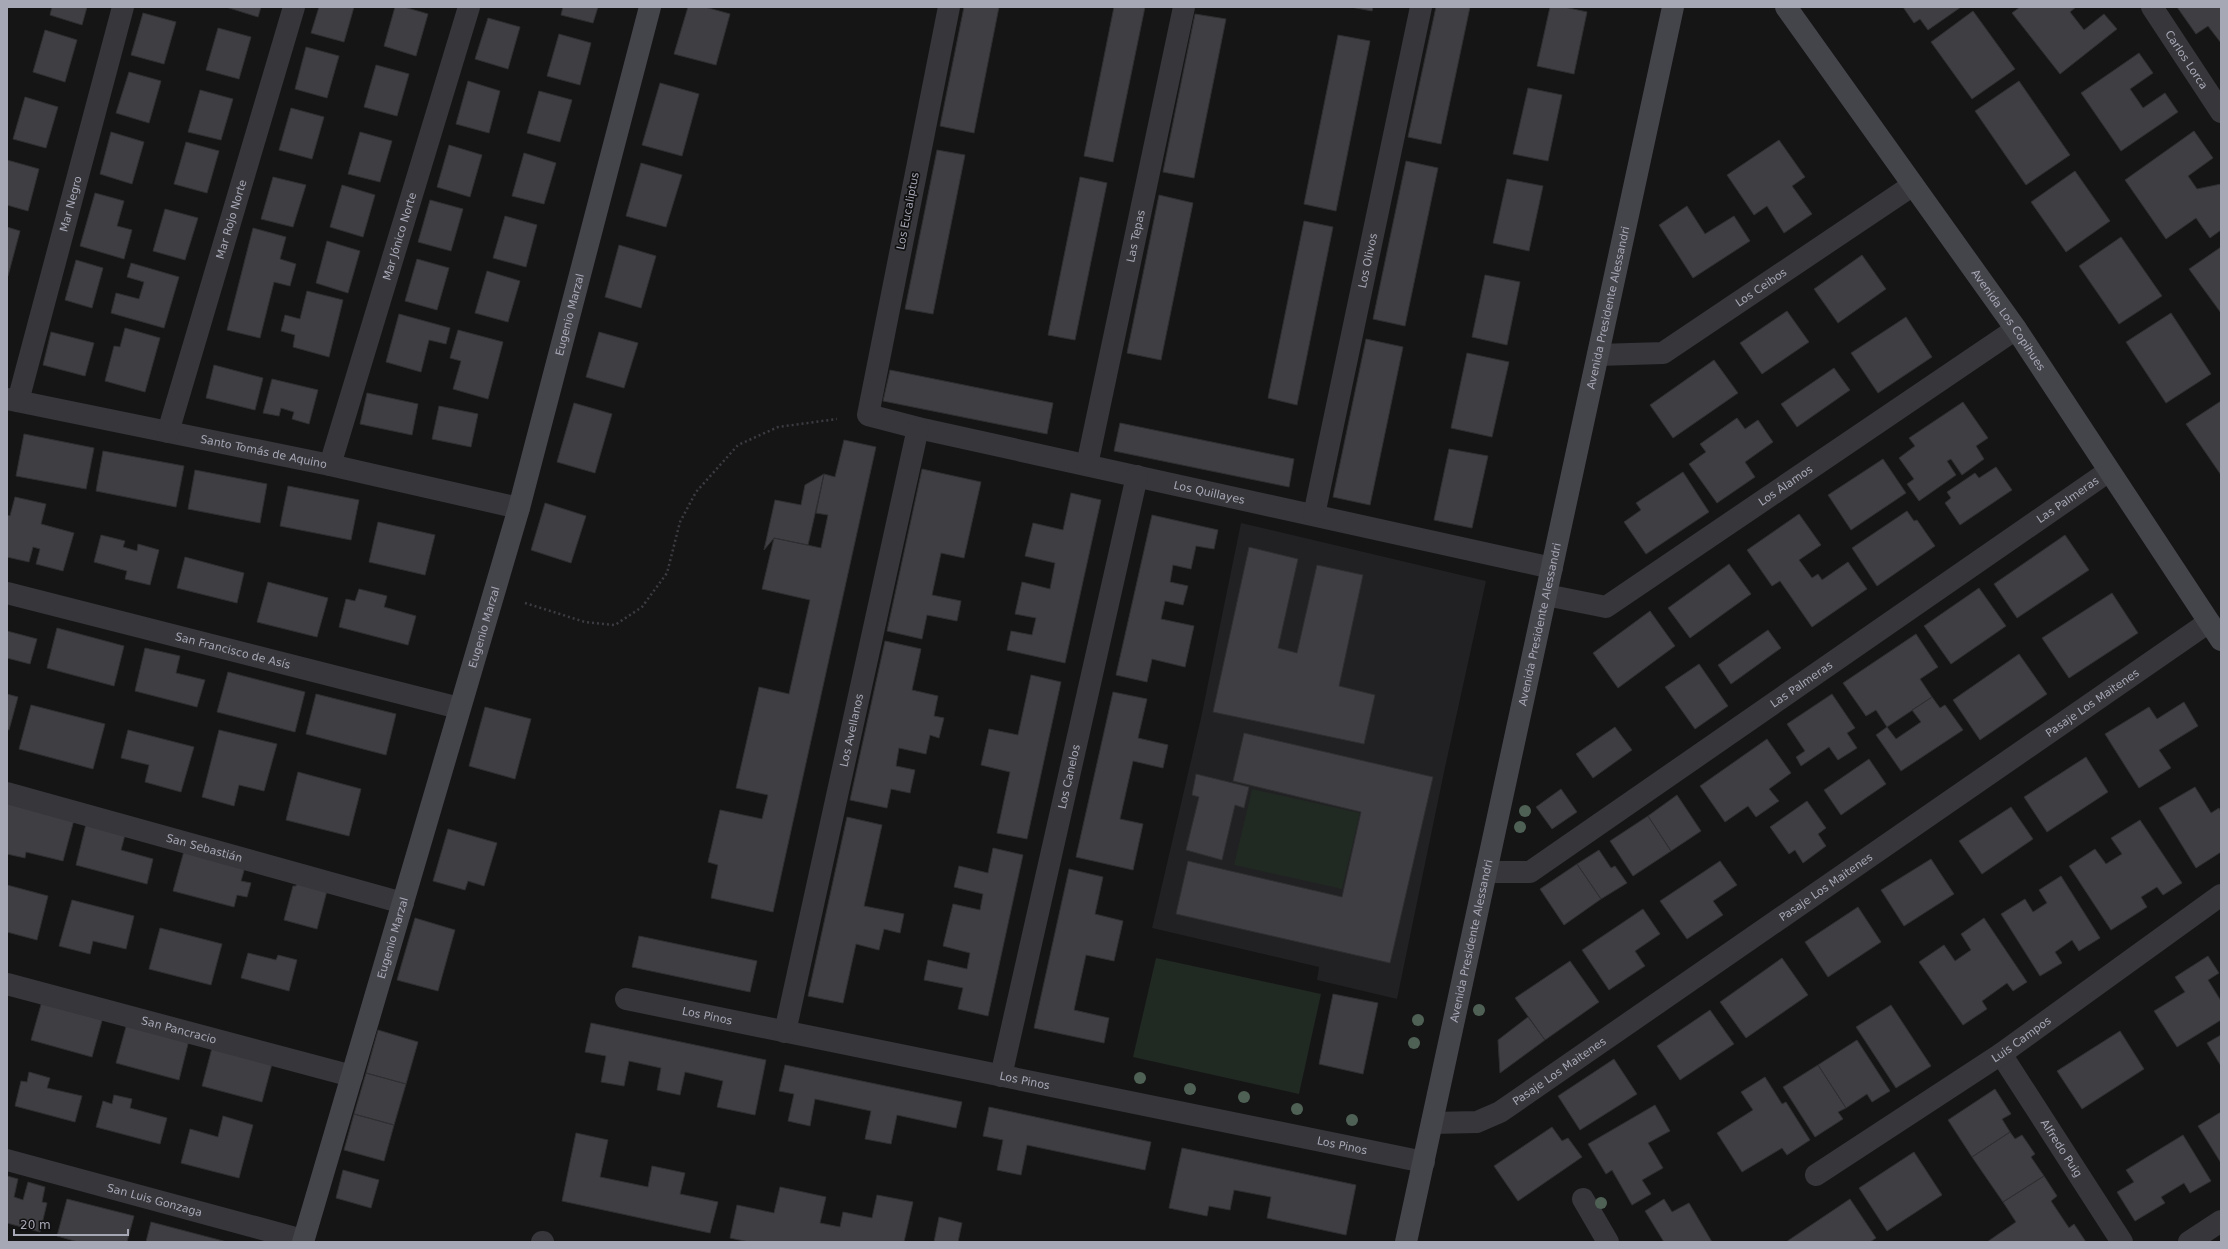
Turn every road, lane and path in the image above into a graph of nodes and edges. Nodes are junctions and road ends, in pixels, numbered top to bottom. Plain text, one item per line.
1 (123, 7) edge
2 (294, 7) edge
3 (469, 7) edge
4 (650, 7) edge
5 (949, 7) edge
6 (1184, 7) edge
7 (1421, 7) edge
8 (1673, 7) edge
9 (1786, 7) edge
10 (2152, 7) edge
11 (2221, 112) edge
12 (1913, 185) junction
13 (2016, 329) junction
14 (1598, 355) junction
15 (13, 400) edge
16 (868, 415) junction
17 (918, 428) junction
18 (168, 432) junction
19 (330, 465) junction
20 (1087, 465) junction
21 (2109, 471) junction
22 (1137, 476) junction
23 (519, 508) junction
24 (1314, 514) junction
25 (1552, 568) junction
26 (7, 592) edge
27 (494, 593) junction
28 (1546, 595) junction
29 (2209, 622) junction
30 (2221, 640) edge
31 (459, 708) junction
32 (7, 793) edge
33 (1486, 872) junction
34 (2221, 895) edge
35 (403, 903) junction
36 (7, 984) edge
37 (626, 999) dead end
38 (785, 1032) junction
39 (2001, 1054) junction
40 (352, 1076) junction
41 (1001, 1076) junction
42 (1432, 1123) junction
43 (7, 1160) edge
44 (1424, 1162) junction
45 (1816, 1175) dead end
46 (1583, 1199) dead end
47 (2221, 1221) edge
48 (303, 1241) edge
49 (1406, 1242) edge
50 (1608, 1242) edge
51 (2122, 1242) edge
52 (2189, 1242) edge

1 - 15 street, Mar Negro
2 - 18 street, Mar Rojo Norte
3 - 19 street, Mar Jónico Norte
4 - 23 main road, Eugenio Marzal
5 - 16 street, Los Eucaliptus
6 - 20 street, Las Tepas
7 - 24 street, Los Olivos
8 - 14 main road, Avenida Presidente Alessandri
9 - 12 main road, Avenida Los Copihues
10 - 11 street, Carlos Lorca
12 - 13 main road, Avenida Los Copihues
12 - 14 street, Los Ceibos
13 - 21 main road, Avenida Los Copihues
13 - 28 street, Los Álamos
14 - 25 main road, Avenida Presidente Alessandri
15 - 18 street, Santo Tomás de Aquino
16 - 17 street, Los Quillayes
16 - 27 path
17 - 20 street, Los Quillayes
17 - 38 street, Los Avellanos
18 - 19 street, Santo Tomás de Aquino
19 - 23 street, Santo Tomás de Aquino
20 - 22 street, Los Quillayes
21 - 29 main road, Avenida Los Copihues
21 - 33 street, Las Palmeras
22 - 24 street, Los Quillayes
22 - 41 street, Los Canelos
23 - 27 main road, Eugenio Marzal
24 - 25 street, Los Quillayes
25 - 28 main road, Avenida Presidente Alessandri
26 - 31 street, San Francisco de Asís
27 - 31 main road, Eugenio Marzal
28 - 33 main road, Avenida Presidente Alessandri
29 - 30 main road, Avenida Los Copihues
29 - 42 street, Pasaje Los Maitenes
31 - 35 main road, Eugenio Marzal
32 - 35 street, San Sebastián
33 - 42 main road, Avenida Presidente Alessandri
34 - 39 street, Luis Campos
35 - 40 main road, Eugenio Marzal
36 - 40 street, San Pancracio
37 - 38 street, Los Pinos
38 - 41 street, Los Pinos
39 - 45 street, Luis Campos
39 - 51 street, Alfredo Puig
40 - 48 main road, Eugenio Marzal
41 - 44 street, Los Pinos
42 - 44 main road, Avenida Presidente Alessandri
43 - 48 street, San Luis Gonzaga
44 - 49 main road, Avenida Presidente Alessandri
46 - 50 street
47 - 52 street

